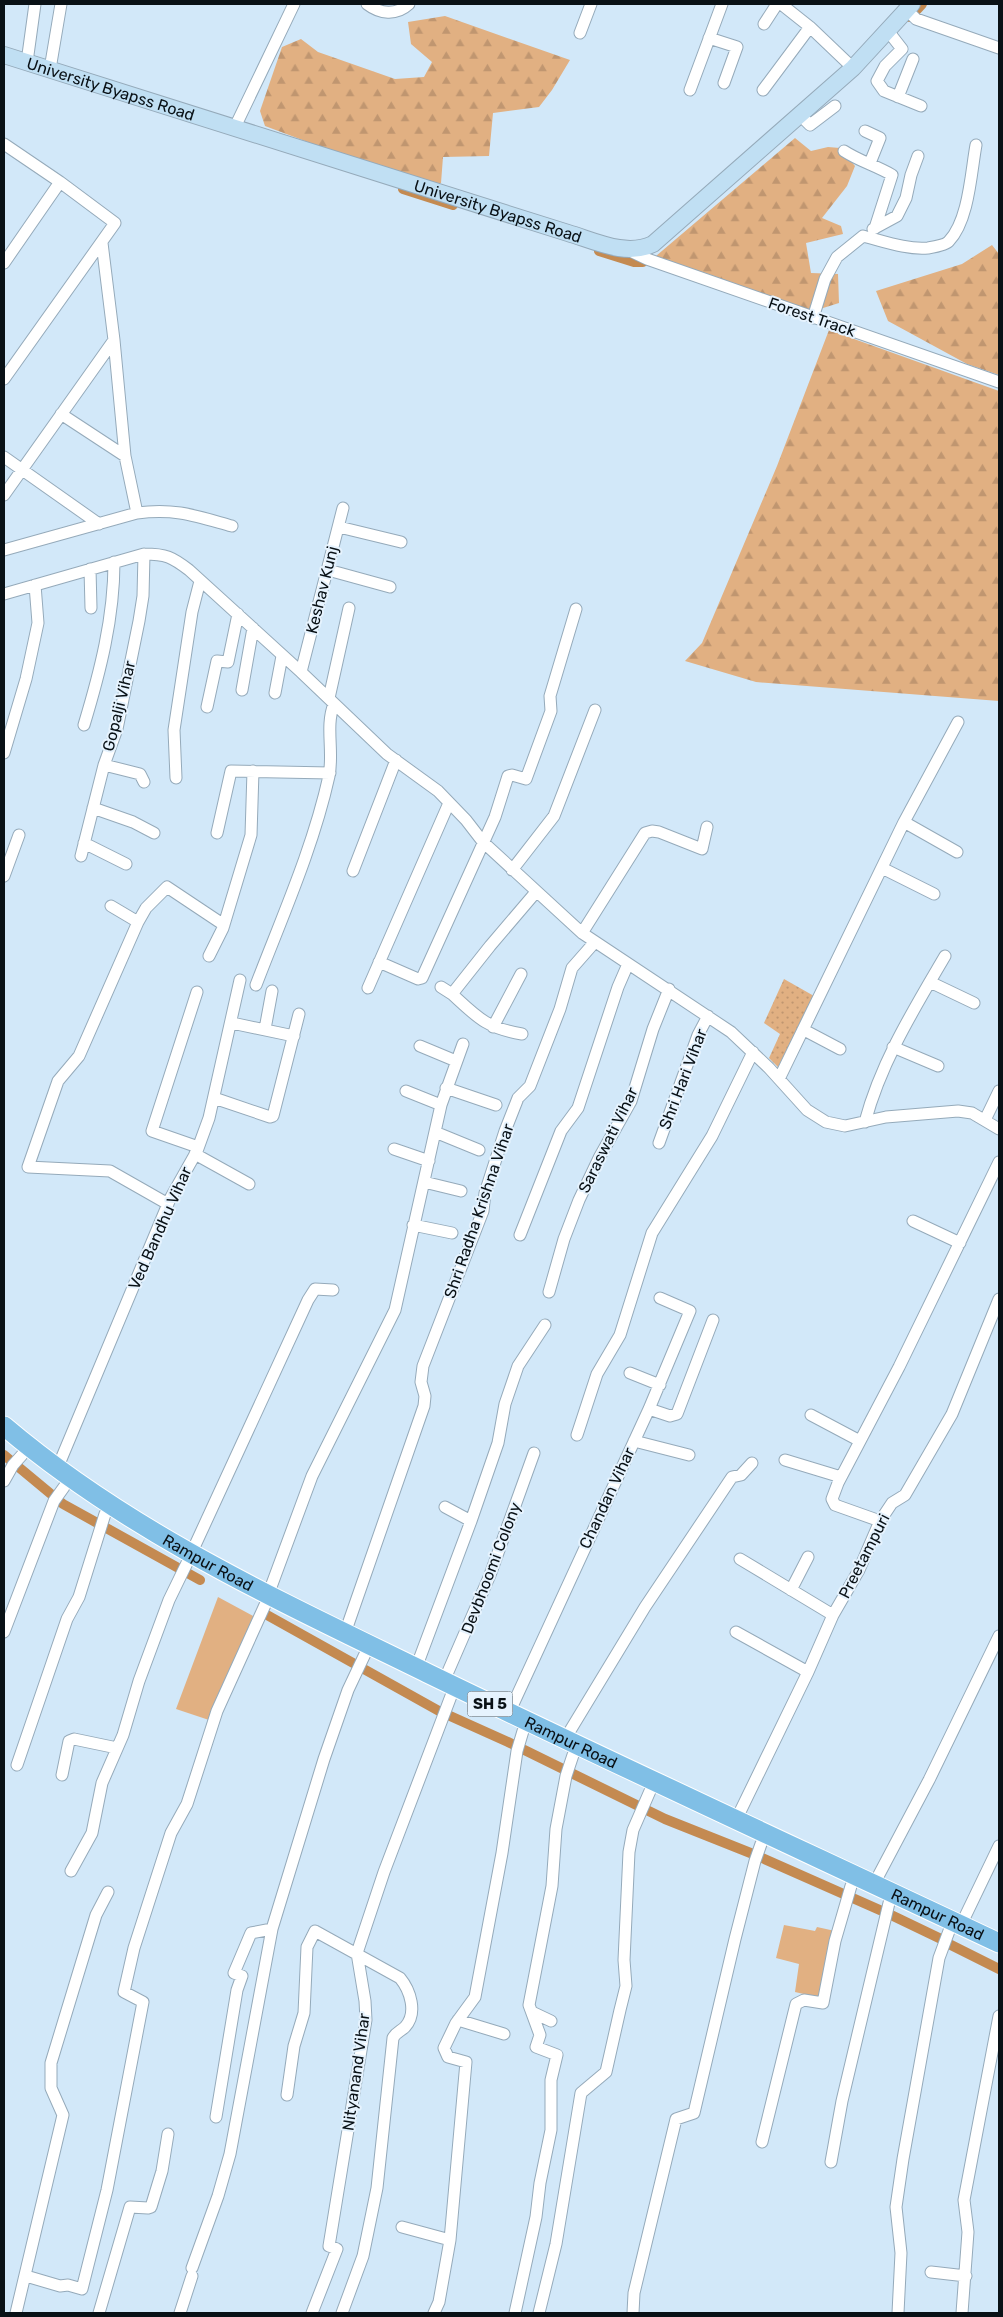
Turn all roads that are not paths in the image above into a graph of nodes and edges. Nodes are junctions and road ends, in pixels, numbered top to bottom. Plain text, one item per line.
1 (35, 4) edge
2 (61, 4) edge
3 (294, 4) edge
4 (366, 4) edge
5 (409, 4) edge
6 (591, 4) edge
7 (722, 4) edge
8 (777, 4) edge
9 (787, 5) edge
10 (911, 11) edge
11 (764, 24) dead end
12 (810, 27) junction
13 (580, 33) dead end
14 (892, 35) junction
15 (709, 38) junction
16 (999, 48) edge
17 (4, 55) edge
18 (913, 59) dead end
19 (27, 62) junction
20 (853, 68) junction
21 (50, 69) junction
22 (724, 83) dead end
23 (690, 90) dead end
24 (763, 90) dead end
25 (898, 97) junction
26 (835, 106) dead end
27 (921, 106) dead end
28 (803, 119) junction
29 (235, 127) junction
30 (865, 131) dead end
31 (4, 144) edge
32 (976, 145) dead end
33 (844, 151) dead end
34 (918, 156) dead end
35 (870, 163) junction
36 (60, 182) junction
37 (875, 228) junction
38 (863, 236) junction
39 (102, 243) junction
40 (626, 250) junction
41 (4, 262) edge
42 (813, 318) junction
43 (114, 340) junction
44 (4, 379) edge
45 (999, 382) edge
46 (61, 414) junction
47 (4, 456) edge
48 (125, 456) junction
49 (20, 469) junction
50 (4, 495) edge
51 (343, 508) dead end
52 (137, 512) junction
53 (99, 524) junction
54 (232, 526) dead end
55 (339, 527) junction
56 (401, 542) dead end
57 (4, 550) edge
58 (144, 554) junction
59 (114, 562) junction
60 (90, 569) junction
61 (328, 570) junction
62 (200, 582) junction
63 (35, 585) junction
64 (390, 587) dead end
65 (4, 594) edge
66 (91, 608) dead end
67 (350, 608) dead end
68 (576, 609) dead end
69 (238, 614) junction
70 (253, 628) junction
71 (282, 656) junction
72 (301, 672) junction
73 (242, 690) dead end
74 (275, 693) dead end
75 (332, 701) junction
76 (207, 707) dead end
77 (595, 710) dead end
78 (958, 722) dead end
79 (84, 725) dead end
80 (4, 753) edge
81 (396, 760) junction
82 (104, 765) junction
83 (253, 771) junction
84 (330, 774) junction
85 (176, 778) dead end
86 (144, 782) dead end
87 (449, 803) junction
88 (93, 808) junction
89 (904, 822) junction
90 (707, 827) dead end
91 (154, 833) dead end
92 (217, 833) dead end
93 (20, 835) dead end
94 (483, 842) junction
95 (84, 843) junction
96 (958, 852) dead end
97 (81, 856) dead end
98 (126, 864) dead end
99 (882, 868) junction
100 (512, 870) junction
101 (353, 871) dead end
102 (4, 876) edge
103 (536, 892) junction
104 (934, 894) dead end
105 (111, 906) dead end
106 (138, 922) junction
107 (224, 925) junction
108 (582, 933) junction
109 (594, 943) junction
110 (208, 956) dead end
111 (945, 956) dead end
112 (379, 962) junction
113 (628, 964) junction
114 (521, 974) dead end
115 (240, 980) dead end
116 (930, 982) junction
117 (256, 986) dead end
118 (441, 987) dead end
119 (368, 988) dead end
120 (669, 989) junction
121 (272, 990) dead end
122 (197, 992) dead end
123 (452, 994) junction
124 (974, 1003) dead end
125 (299, 1014) dead end
126 (708, 1016) junction
127 (232, 1022) junction
128 (493, 1027) junction
129 (265, 1029) junction
130 (804, 1030) junction
131 (522, 1034) dead end
132 (294, 1036) junction
133 (464, 1044) dead end
134 (420, 1046) dead end
135 (893, 1047) junction
136 (840, 1049) dead end
137 (753, 1052) junction
138 (456, 1061) junction
139 (938, 1066) dead end
140 (779, 1079) junction
141 (446, 1088) junction
142 (406, 1091) dead end
143 (999, 1091) edge
144 (214, 1098) junction
145 (496, 1104) dead end
146 (441, 1105) junction
147 (985, 1120) junction
148 (865, 1122) junction
149 (999, 1128) edge
150 (435, 1132) junction
151 (659, 1143) dead end
152 (394, 1149) dead end
153 (196, 1150) junction
154 (479, 1150) dead end
155 (429, 1161) junction
156 (999, 1162) edge
157 (424, 1182) junction
158 (249, 1184) dead end
159 (461, 1191) dead end
160 (168, 1204) junction
161 (913, 1221) dead end
162 (413, 1225) junction
163 (452, 1233) dead end
164 (520, 1235) dead end
165 (960, 1243) junction
166 (333, 1290) dead end
167 (549, 1292) dead end
168 (660, 1298) dead end
169 (999, 1299) edge
170 (713, 1320) dead end
171 (545, 1325) dead end
172 (630, 1373) dead end
173 (660, 1385) junction
174 (650, 1409) junction
175 (811, 1416) dead end
176 (4, 1426) edge
177 (577, 1436) dead end
178 (4, 1439) edge
179 (634, 1441) junction
180 (860, 1441) junction
181 (534, 1453) dead end
182 (690, 1455) dead end
183 (17, 1460) junction
184 (785, 1460) dead end
185 (752, 1463) dead end
186 (58, 1469) junction
187 (841, 1477) junction
188 (4, 1481) edge
189 (59, 1495) junction
190 (445, 1507) dead end
191 (102, 1521) junction
192 (472, 1521) junction
193 (880, 1521) junction
194 (808, 1557) dead end
195 (740, 1559) dead end
196 (186, 1565) junction
197 (790, 1590) junction
198 (266, 1600) junction
199 (833, 1616) junction
200 (4, 1632) edge
201 (736, 1632) dead end
202 (345, 1633) junction
203 (999, 1636) edge
204 (360, 1662) junction
205 (416, 1668) junction
206 (808, 1672) junction
207 (445, 1701) junction
208 (509, 1713) junction
209 (520, 1741) junction
210 (117, 1748) junction
211 (568, 1760) junction
212 (17, 1765) dead end
213 (612, 1768) junction
214 (62, 1775) dead end
215 (645, 1802) junction
216 (736, 1820) junction
217 (999, 1846) edge
218 (758, 1852) junction
219 (71, 1871) dead end
220 (874, 1884) junction
221 (108, 1892) dead end
222 (849, 1892) junction
223 (888, 1903) junction
224 (955, 1928) junction
225 (272, 1929) junction
226 (999, 1943) edge
227 (357, 1953) junction
228 (999, 1954) edge
229 (532, 2012) junction
230 (999, 2016) edge
231 (458, 2020) junction
232 (551, 2021) dead end
233 (504, 2034) dead end
234 (287, 2095) dead end
235 (216, 2117) dead end
236 (168, 2134) dead end
237 (762, 2142) dead end
238 (831, 2162) dead end
239 (402, 2227) dead end
240 (450, 2240) junction
241 (931, 2272) dead end
242 (26, 2276) junction
243 (966, 2276) junction
244 (16, 2313) edge
245 (99, 2313) edge
246 (180, 2313) edge
247 (312, 2313) edge
248 (342, 2313) edge
249 (434, 2313) edge
250 (515, 2313) edge
251 (539, 2313) edge
252 (632, 2313) edge
253 (898, 2313) edge
254 (962, 2313) edge

1 - 19 street
2 - 21 street
3 - 29 street
4 - 5 street
6 - 13 street
7 - 15 street
8 - 11 street
9 - 12 street
10 - 14 main road, University Byapss Road
10 - 16 street
12 - 20 street
12 - 24 street
14 - 20 main road, University Byapss Road
14 - 25 street
15 - 22 street
15 - 23 street
17 - 19 main road, University Byapss Road
18 - 25 street
19 - 21 main road, University Byapss Road
20 - 28 main road, University Byapss Road
21 - 29 main road, University Byapss Road
25 - 27 street
26 - 28 street
28 - 40 main road, University Byapss Road
29 - 40 main road, University Byapss Road
30 - 35 street
31 - 36 street
32 - 38 street
33 - 35 street
34 - 37 street
35 - 37 street
36 - 39 street
36 - 41 street
37 - 38 street
38 - 42 street
39 - 43 street
39 - 44 street
40 - 42 street, Forest Track
42 - 45 street, Forest Track
43 - 46 street
43 - 48 street
46 - 48 street
46 - 49 street
47 - 49 street
48 - 52 street
49 - 50 street
49 - 53 street
51 - 55 street, Keshav Kunj
52 - 53 street
52 - 54 street
53 - 57 street
55 - 56 street
55 - 61 street, Keshav Kunj
58 - 59 street
58 - 62 street
58 - 82 street, Gopalji Vihar
59 - 60 street
59 - 79 street
60 - 63 street
60 - 66 street
61 - 64 street
61 - 72 street, Keshav Kunj
62 - 69 street
62 - 85 street
63 - 65 street
63 - 80 street
67 - 75 street
68 - 94 street
69 - 70 street
69 - 76 street
70 - 71 street
70 - 73 street
71 - 72 street
71 - 74 street
72 - 75 street
75 - 81 street
75 - 84 street
77 - 100 street
78 - 89 street
81 - 87 street
81 - 101 street
82 - 86 street
82 - 88 street, Gopalji Vihar
83 - 84 street
83 - 92 street
83 - 107 street
84 - 117 street
87 - 94 street
87 - 112 street
88 - 91 street
88 - 95 street, Gopalji Vihar
89 - 96 street
89 - 99 street
90 - 108 street
93 - 102 street
94 - 100 street
94 - 112 street
95 - 97 street, Gopalji Vihar
95 - 98 street
99 - 104 street
99 - 130 street
100 - 103 street
103 - 108 street
103 - 123 street
105 - 106 street
106 - 107 street
106 - 160 street
107 - 110 street
108 - 109 street
109 - 113 street
109 - 202 street, Shri Radha Krishna Vihar
111 - 116 street
112 - 119 street
113 - 120 street
113 - 164 street
114 - 128 street
115 - 127 street, Ved Bandhu Vihar
116 - 124 street
116 - 135 street
118 - 123 street
120 - 126 street
120 - 167 street, Saraswati Vihar
121 - 129 street
122 - 153 street
123 - 128 street
125 - 132 street
126 - 137 street
126 - 151 street, Shri Hari Vihar
127 - 129 street
127 - 144 street, Ved Bandhu Vihar
128 - 131 street
129 - 132 street
130 - 136 street
130 - 140 street
132 - 144 street
133 - 138 street
134 - 138 street
135 - 139 street
135 - 148 street
137 - 140 street
137 - 177 street
138 - 141 street
140 - 148 street
141 - 145 street
141 - 146 street
142 - 146 street
143 - 147 street
144 - 153 street, Ved Bandhu Vihar
146 - 150 street
147 - 148 street
147 - 149 street
150 - 154 street
150 - 155 street
152 - 155 street
153 - 158 street
153 - 160 street, Ved Bandhu Vihar
155 - 157 street
156 - 165 street
157 - 159 street
157 - 162 street
160 - 186 street, Ved Bandhu Vihar
161 - 165 street
162 - 163 street
162 - 198 street
165 - 180 street
166 - 196 street
168 - 173 street, Chandan Vihar
169 - 193 street, Preetampuri
170 - 174 street
171 - 192 street
172 - 173 street
173 - 174 street, Chandan Vihar
174 - 179 street, Chandan Vihar
175 - 180 street
176 - 186 main road, Rampur Road / SH 5
178 - 183 main road
179 - 182 street
179 - 208 street, Chandan Vihar
180 - 187 street
181 - 207 street, Devbhoomi Colony
183 - 188 street
183 - 189 main road
184 - 187 street
185 - 211 street
186 - 196 main road, Rampur Road / SH 5
187 - 193 street
189 - 191 main road
189 - 200 street
190 - 192 street
191 - 196 main road
191 - 212 street
192 - 205 street
193 - 199 street, Preetampuri
194 - 197 street
195 - 197 street
196 - 198 main road, Rampur Road / SH 5
196 - 210 street
197 - 199 street
198 - 202 main road, Rampur Road / SH 5
198 - 204 main road
198 - 242 street
199 - 206 street, Preetampuri
201 - 206 street
202 - 205 main road, Rampur Road / SH 5
203 - 220 street
204 - 207 main road
204 - 225 street
205 - 207 main road, Rampur Road / SH 5
206 - 216 street, Preetampuri
207 - 208 main road, Rampur Road / SH 5
207 - 209 main road
207 - 227 street, Nityanand Vihar
208 - 211 main road, Rampur Road / SH 5
209 - 211 main road
209 - 231 street
210 - 214 street
210 - 219 street
211 - 213 main road, Rampur Road / SH 5
211 - 229 street
213 - 215 main road
213 - 216 main road, Rampur Road / SH 5
215 - 218 main road
215 - 251 street
216 - 220 main road, Rampur Road / SH 5
217 - 224 street
218 - 222 main road
218 - 252 street
220 - 224 main road, Rampur Road / SH 5
221 - 242 street
222 - 223 main road
222 - 237 street
223 - 224 main road
223 - 238 street
224 - 226 main road, Rampur Road / SH 5
224 - 228 main road
224 - 253 street
225 - 235 street
225 - 246 street
227 - 234 street
227 - 247 street, Nityanand Vihar
227 - 248 street
229 - 232 street
229 - 250 street
230 - 243 street
231 - 233 street
231 - 240 street
236 - 245 street
239 - 240 street
240 - 249 street
241 - 243 street
242 - 244 street
243 - 254 street

